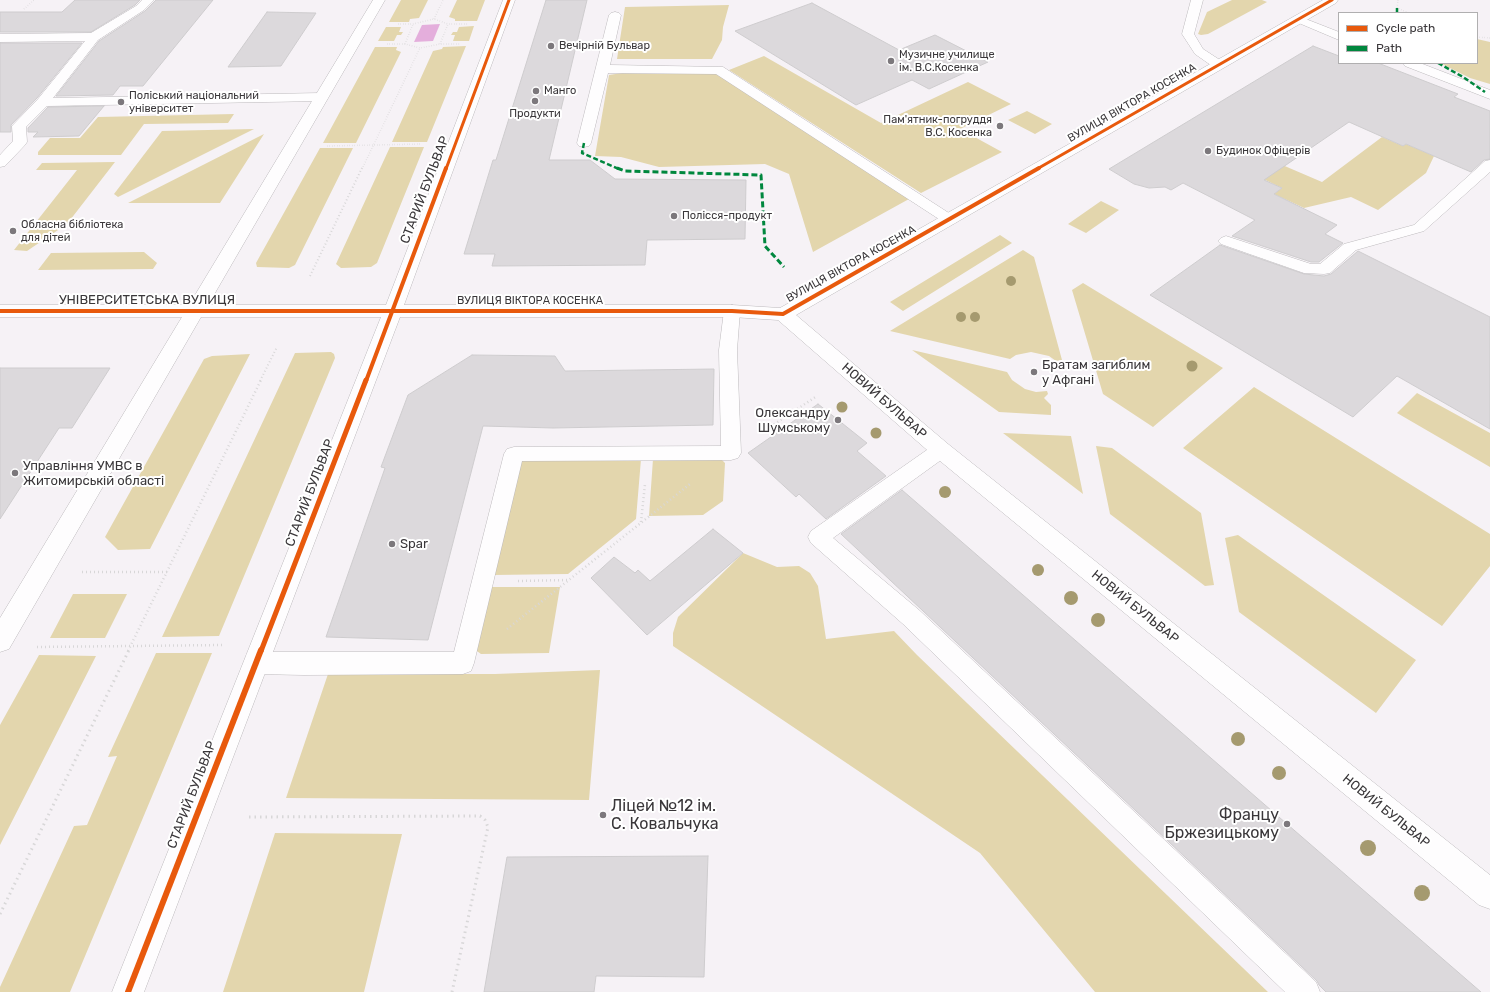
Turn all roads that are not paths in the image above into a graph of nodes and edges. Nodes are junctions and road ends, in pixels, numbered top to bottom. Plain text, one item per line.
1 (148, 0) edge
2 (379, 0) edge
3 (509, 0) edge
4 (1197, 0) edge
5 (1332, 0) edge
6 (615, 15) dead end
7 (1298, 19) junction
8 (1338, 36) edge
9 (94, 37) junction
10 (0, 38) edge
11 (1412, 64) edge
12 (1219, 65) junction
13 (603, 69) junction
14 (1490, 95) edge
15 (321, 97) junction
16 (43, 102) junction
17 (584, 143) dead end
18 (0, 163) edge
19 (1490, 164) edge
20 (950, 220) junction
21 (1226, 241) dead end
22 (393, 310) junction
23 (0, 311) edge
24 (294, 311) joint
25 (732, 311) junction
26 (195, 312) junction
27 (783, 314) junction
28 (941, 450) junction
29 (0, 641) edge
30 (255, 663) junction
31 (1490, 894) edge
32 (128, 992) edge
33 (1306, 992) edge

1 - 9 lane
2 - 15 street
3 - 22 street, СТАРИЙ БУЛЬВАР
4 - 12 lane
5 - 7 street, ВУЛИЦЯ ВІКТОРА КОСЕНКА
6 - 13 lane
7 - 8 lane
7 - 12 street, ВУЛИЦЯ ВІКТОРА КОСЕНКА
9 - 10 lane
9 - 16 lane
11 - 14 lane
12 - 20 street, ВУЛИЦЯ ВІКТОРА КОСЕНКА
13 - 17 lane
13 - 20 lane
15 - 16 lane
15 - 26 street
16 - 18 lane
19 - 21 lane
20 - 27 street, ВУЛИЦЯ ВІКТОРА КОСЕНКА
22 - 24 street, ВУЛИЦЯ ВІКТОРА КОСЕНКА
22 - 25 street, ВУЛИЦЯ ВІКТОРА КОСЕНКА
22 - 30 street, СТАРИЙ БУЛЬВАР
23 - 26 street, УНІВЕРСИТЕТСЬКА ВУЛИЦЯ
24 - 26 street, УНІВЕРСИТЕТСЬКА ВУЛИЦЯ
25 - 27 street, ВУЛИЦЯ ВІКТОРА КОСЕНКА
25 - 30 lane
26 - 29 street
27 - 28 street, НОВИЙ БУЛЬВАР
28 - 31 street, НОВИЙ БУЛЬВАР
28 - 33 lane
30 - 32 street, СТАРИЙ БУЛЬВАР

